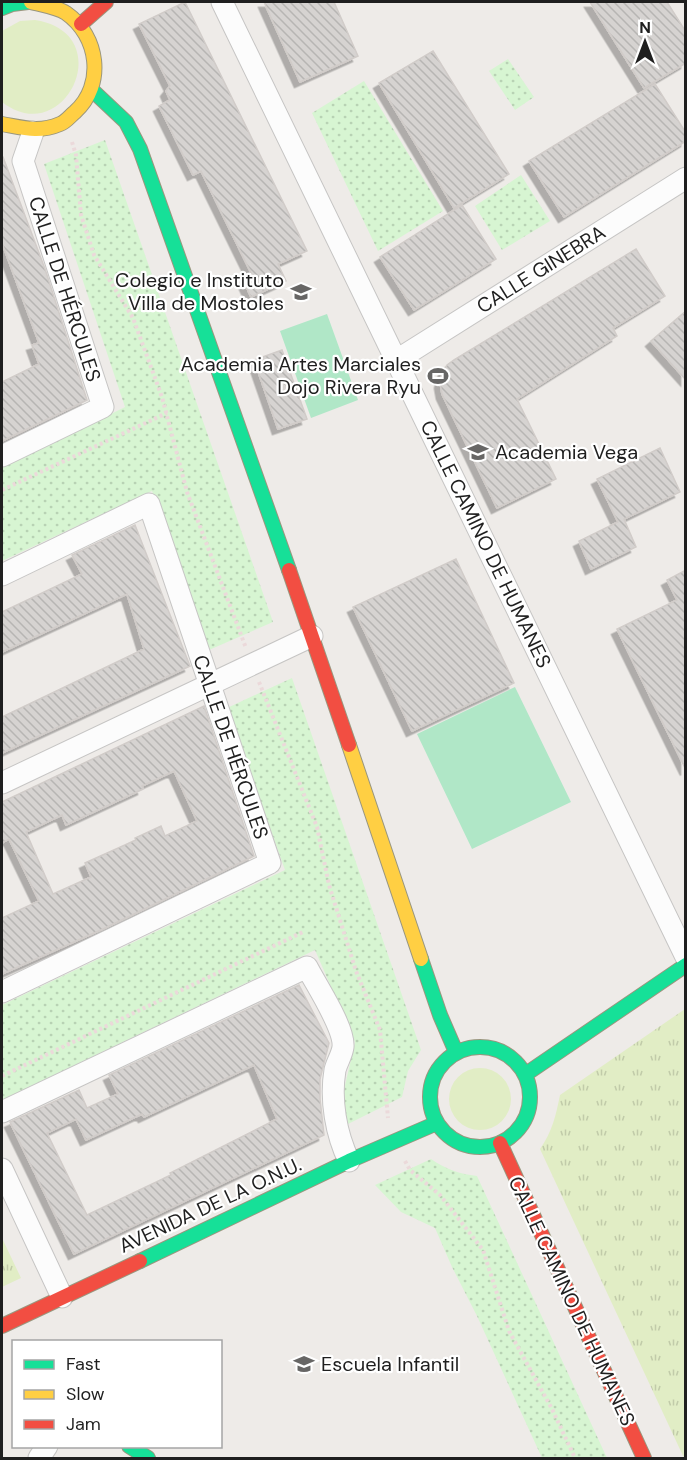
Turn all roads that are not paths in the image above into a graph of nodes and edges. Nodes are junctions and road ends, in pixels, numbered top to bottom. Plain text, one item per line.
1 (29, 2) edge
2 (106, 2) edge
3 (222, 2) edge
4 (5, 5) edge
5 (63, 5) edge
6 (81, 24) junction
7 (92, 90) junction
8 (2, 124) edge
9 (33, 132) junction
10 (686, 178) edge
11 (397, 360) junction
12 (2, 456) edge
13 (2, 575) edge
14 (312, 636) junction
15 (210, 684) junction
16 (2, 783) edge
17 (686, 957) edge
18 (686, 965) edge
19 (2, 992) edge
20 (456, 1053) junction
21 (526, 1074) junction
22 (2, 1112) edge
23 (437, 1123) junction
24 (500, 1143) junction
25 (349, 1161) junction
26 (2, 1169) edge
27 (62, 1297) junction
28 (34, 1309) junction
29 (2, 1326) edge
30 (25, 1331) dead end
31 (132, 1448) edge
32 (148, 1458) edge
33 (644, 1458) edge

1 - 4 street
1 - 5 street
2 - 6 street
3 - 11 street, CALLE CAMINO DE HUMANES
5 - 6 street
6 - 7 street
7 - 9 street
7 - 14 street
8 - 9 street
9 - 12 street, CALLE DE HÉRCULES
10 - 11 street, CALLE GINEBRA
11 - 17 street, CALLE CAMINO DE HUMANES
13 - 15 street, CALLE DE HÉRCULES
14 - 15 street
14 - 20 street
15 - 16 street
15 - 19 street, CALLE DE HÉRCULES
18 - 21 street
20 - 21 street
20 - 23 street
21 - 24 street
22 - 25 street
23 - 24 street
23 - 25 street, AVENIDA DE LA O.N.U.
24 - 33 street, CALLE CAMINO DE HUMANES
25 - 27 street, AVENIDA DE LA O.N.U.
26 - 27 street
27 - 28 street, AVENIDA DE LA O.N.U.
28 - 29 street, AVENIDA DE LA O.N.U.
28 - 30 street
31 - 32 street

